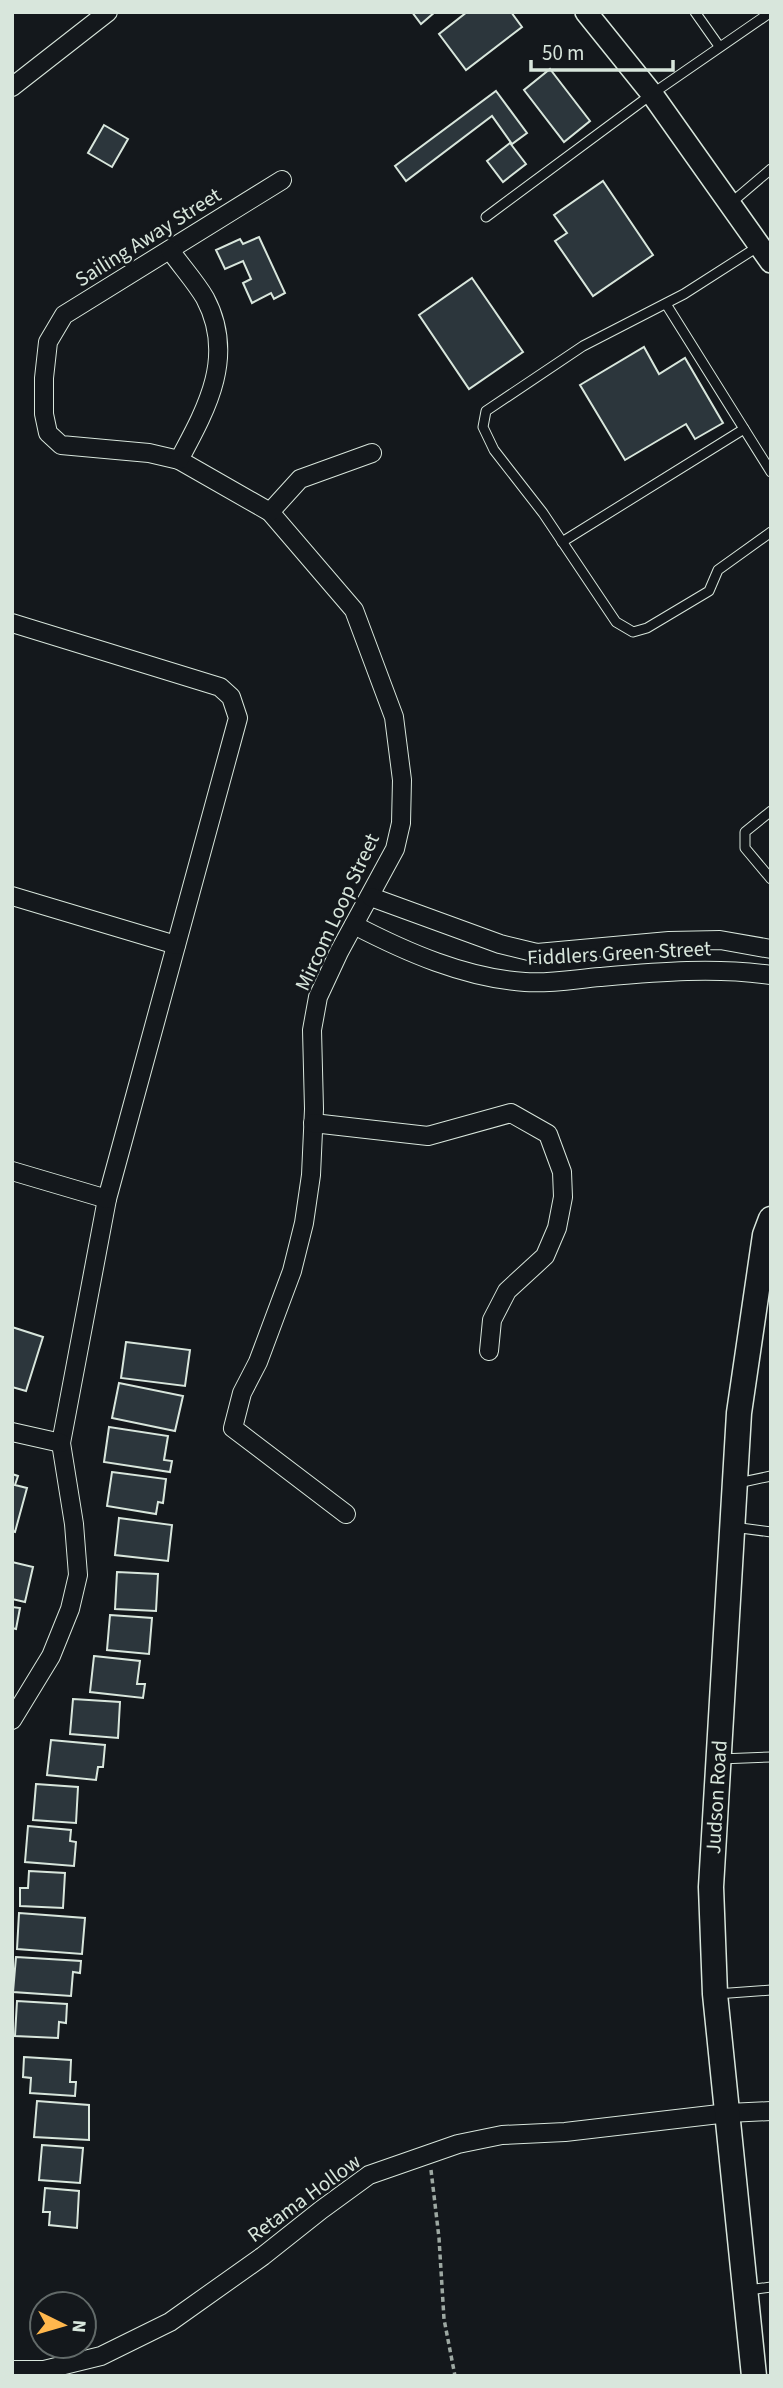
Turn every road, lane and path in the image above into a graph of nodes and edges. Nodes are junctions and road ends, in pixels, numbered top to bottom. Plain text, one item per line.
1 (108, 12) edge
2 (586, 12) edge
3 (695, 12) edge
4 (771, 12) edge
5 (719, 46) junction
6 (12, 87) edge
7 (652, 94) junction
8 (771, 169) edge
9 (282, 180) dead end
10 (729, 204) junction
11 (486, 218) dead end
12 (170, 250) junction
13 (765, 254) edge
14 (666, 304) junction
15 (744, 429) junction
16 (130, 451) joint
17 (372, 453) dead end
18 (179, 460) junction
19 (771, 472) edge
20 (270, 512) junction
21 (771, 533) edge
22 (562, 542) junction
23 (12, 623) edge
24 (771, 811) edge
25 (771, 879) edge
26 (12, 896) edge
27 (371, 897) junction
28 (354, 925) junction
29 (176, 946) junction
30 (771, 949) edge
31 (771, 975) edge
32 (313, 1123) junction
33 (12, 1171) edge
34 (107, 1199) junction
35 (771, 1219) edge
36 (489, 1351) dead end
37 (12, 1432) edge
38 (61, 1443) junction
39 (771, 1476) edge
40 (734, 1484) junction
41 (346, 1514) dead end
42 (732, 1527) junction
43 (771, 1532) edge
44 (12, 1720) edge
45 (771, 1757) edge
46 (717, 1759) junction
47 (771, 1990) edge
48 (715, 1994) junction
49 (771, 2111) edge
50 (728, 2113) junction
51 (429, 2154) junction
52 (771, 2287) edge
53 (744, 2291) junction
54 (12, 2370) edge
55 (454, 2376) edge
56 (754, 2376) edge

1 - 6 street
2 - 7 street
3 - 5 lane
4 - 5 lane
5 - 7 lane
7 - 10 street
7 - 11 lane
8 - 10 lane
9 - 12 street, Sailing Away Street
10 - 13 street
12 - 16 street, Sailing Away Street
12 - 18 street
13 - 14 lane
14 - 15 lane
14 - 22 lane
15 - 19 lane
15 - 22 lane
16 - 18 street, Mircom Loop Street
17 - 20 street
18 - 20 street, Mircom Loop Street
20 - 27 street, Mircom Loop Street
21 - 22 lane
23 - 29 street
24 - 25 lane
26 - 29 street
27 - 28 street, Mircom Loop Street
27 - 30 street, Fiddlers Green Street
28 - 31 street, Fiddlers Green Street
28 - 32 street, Mircom Loop Street
29 - 34 street
32 - 36 street
32 - 41 street, Mircom Loop Street
33 - 34 street
34 - 38 street
35 - 40 main road, Judson Road
37 - 38 street
38 - 44 street
39 - 40 lane
40 - 42 main road, Judson Road
42 - 43 lane
42 - 46 main road, Judson Road
45 - 46 lane
46 - 48 main road, Judson Road
47 - 48 lane
48 - 50 main road, Judson Road
49 - 50 street, Retama Hollow
50 - 51 street, Retama Hollow
50 - 53 main road, Judson Road
51 - 54 street, Retama Hollow
51 - 55 path
52 - 53 lane
53 - 56 main road, Judson Road

